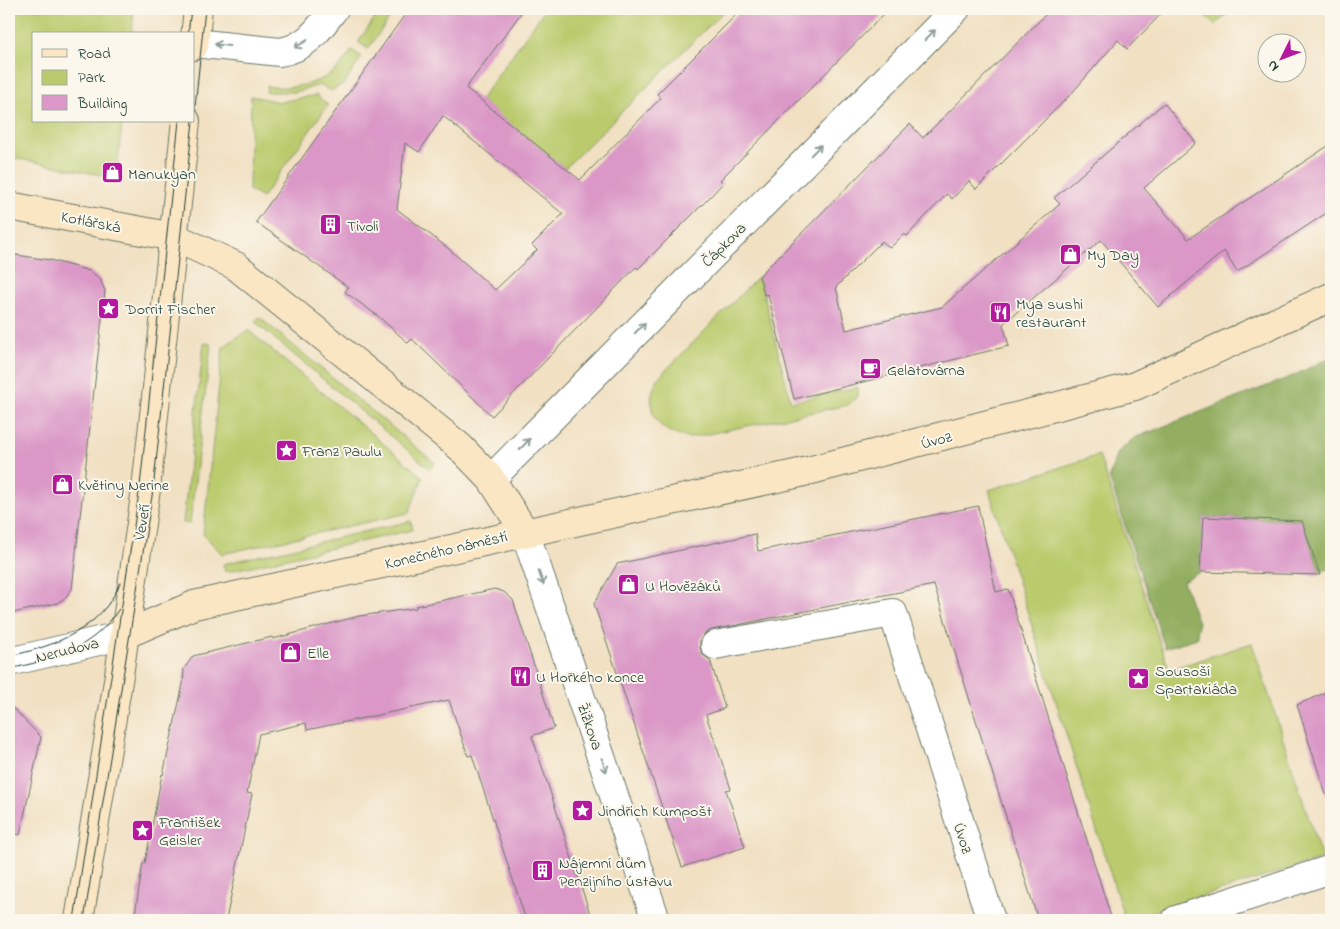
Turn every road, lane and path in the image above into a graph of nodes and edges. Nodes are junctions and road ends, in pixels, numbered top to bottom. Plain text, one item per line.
1 (198, 9) edge
2 (334, 9) edge
3 (956, 9) edge
4 (195, 35) edge
5 (195, 44) edge
6 (186, 122) edge
7 (9, 206) edge
8 (174, 237) junction
9 (1331, 297) edge
10 (491, 479) junction
11 (525, 532) junction
12 (124, 635) junction
13 (715, 645) dead end
14 (9, 662) edge
15 (1331, 869) edge
16 (79, 920) edge
17 (656, 920) edge
18 (991, 920) edge
19 (1176, 920) edge

1 - 4 main road
2 -> 5 street
10 -> 3 street, Čápkova
6 - 8 main road, Veveří
7 - 8 main road, Kotlářská
8 - 10 main road, Konečného náměstí
8 - 12 main road, Veveří
9 - 11 main road, Úvoz
10 - 11 main road, Konečného náměstí
11 - 12 main road, Konečného náměstí
11 -> 17 street, Žižkova
12 - 14 street, Nerudova
12 - 16 main road, Veveří
13 - 18 street, Úvoz
15 - 19 street

